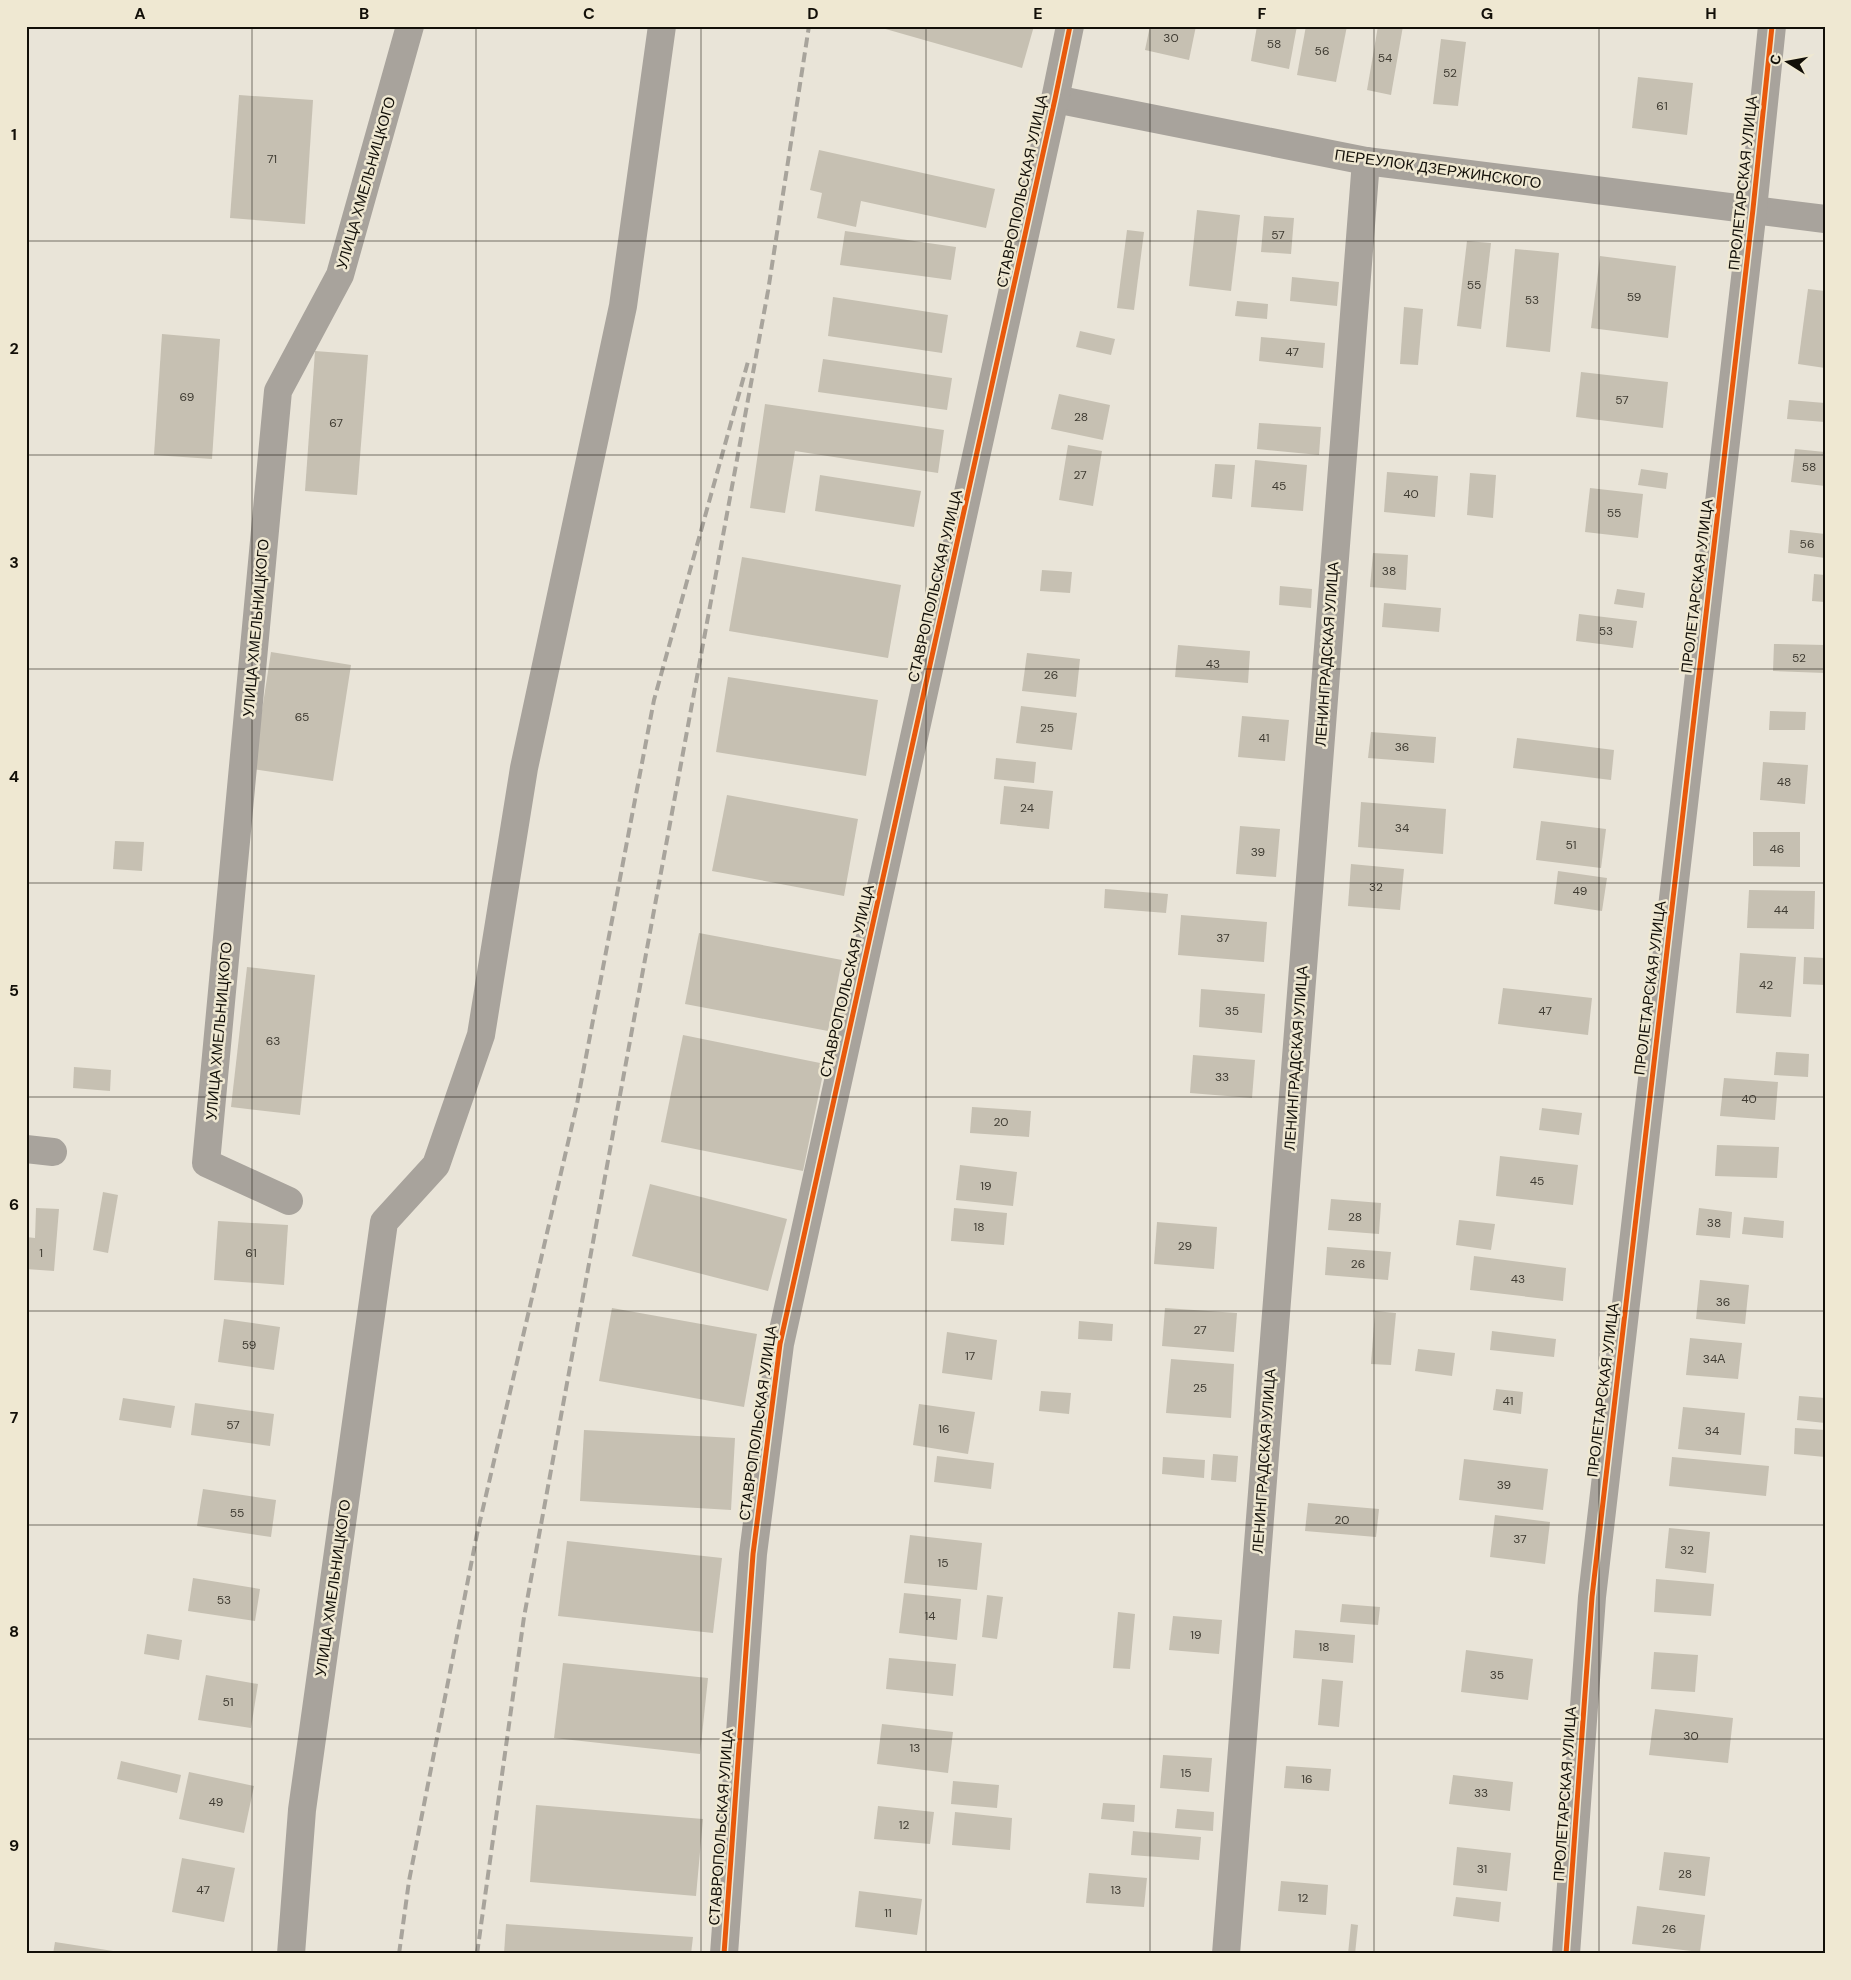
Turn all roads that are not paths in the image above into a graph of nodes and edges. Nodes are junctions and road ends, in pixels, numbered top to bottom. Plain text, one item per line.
1 (410, 26) edge
2 (662, 26) edge
3 (1070, 26) edge
4 (1772, 26) edge
5 (1056, 99) junction
6 (1366, 162) junction
7 (1753, 209) junction
8 (1825, 218) edge
9 (26, 1149) edge
10 (53, 1152) dead end
11 (289, 1200) dead end
12 (291, 1954) edge
13 (724, 1954) edge
14 (1226, 1954) edge
15 (1566, 1954) edge

1 - 11 street, УЛИЦА ХМЕЛЬНИЦКОГО
2 - 12 street, УЛИЦА ХМЕЛЬНИЦКОГО
3 - 5 street, СТАВРОПОЛЬСКАЯ УЛИЦА
4 - 7 street, ПРОЛЕТАРСКАЯ УЛИЦА
5 - 6 street, ПЕРЕУЛОК ДЗЕРЖИНСКОГО
5 - 13 street, СТАВРОПОЛЬСКАЯ УЛИЦА
6 - 7 street, ПЕРЕУЛОК ДЗЕРЖИНСКОГО
6 - 14 street, ЛЕНИНГРАДСКАЯ УЛИЦА
7 - 8 street, ПЕРЕУЛОК ДЗЕРЖИНСКОГО
7 - 15 street, ПРОЛЕТАРСКАЯ УЛИЦА
9 - 10 street

